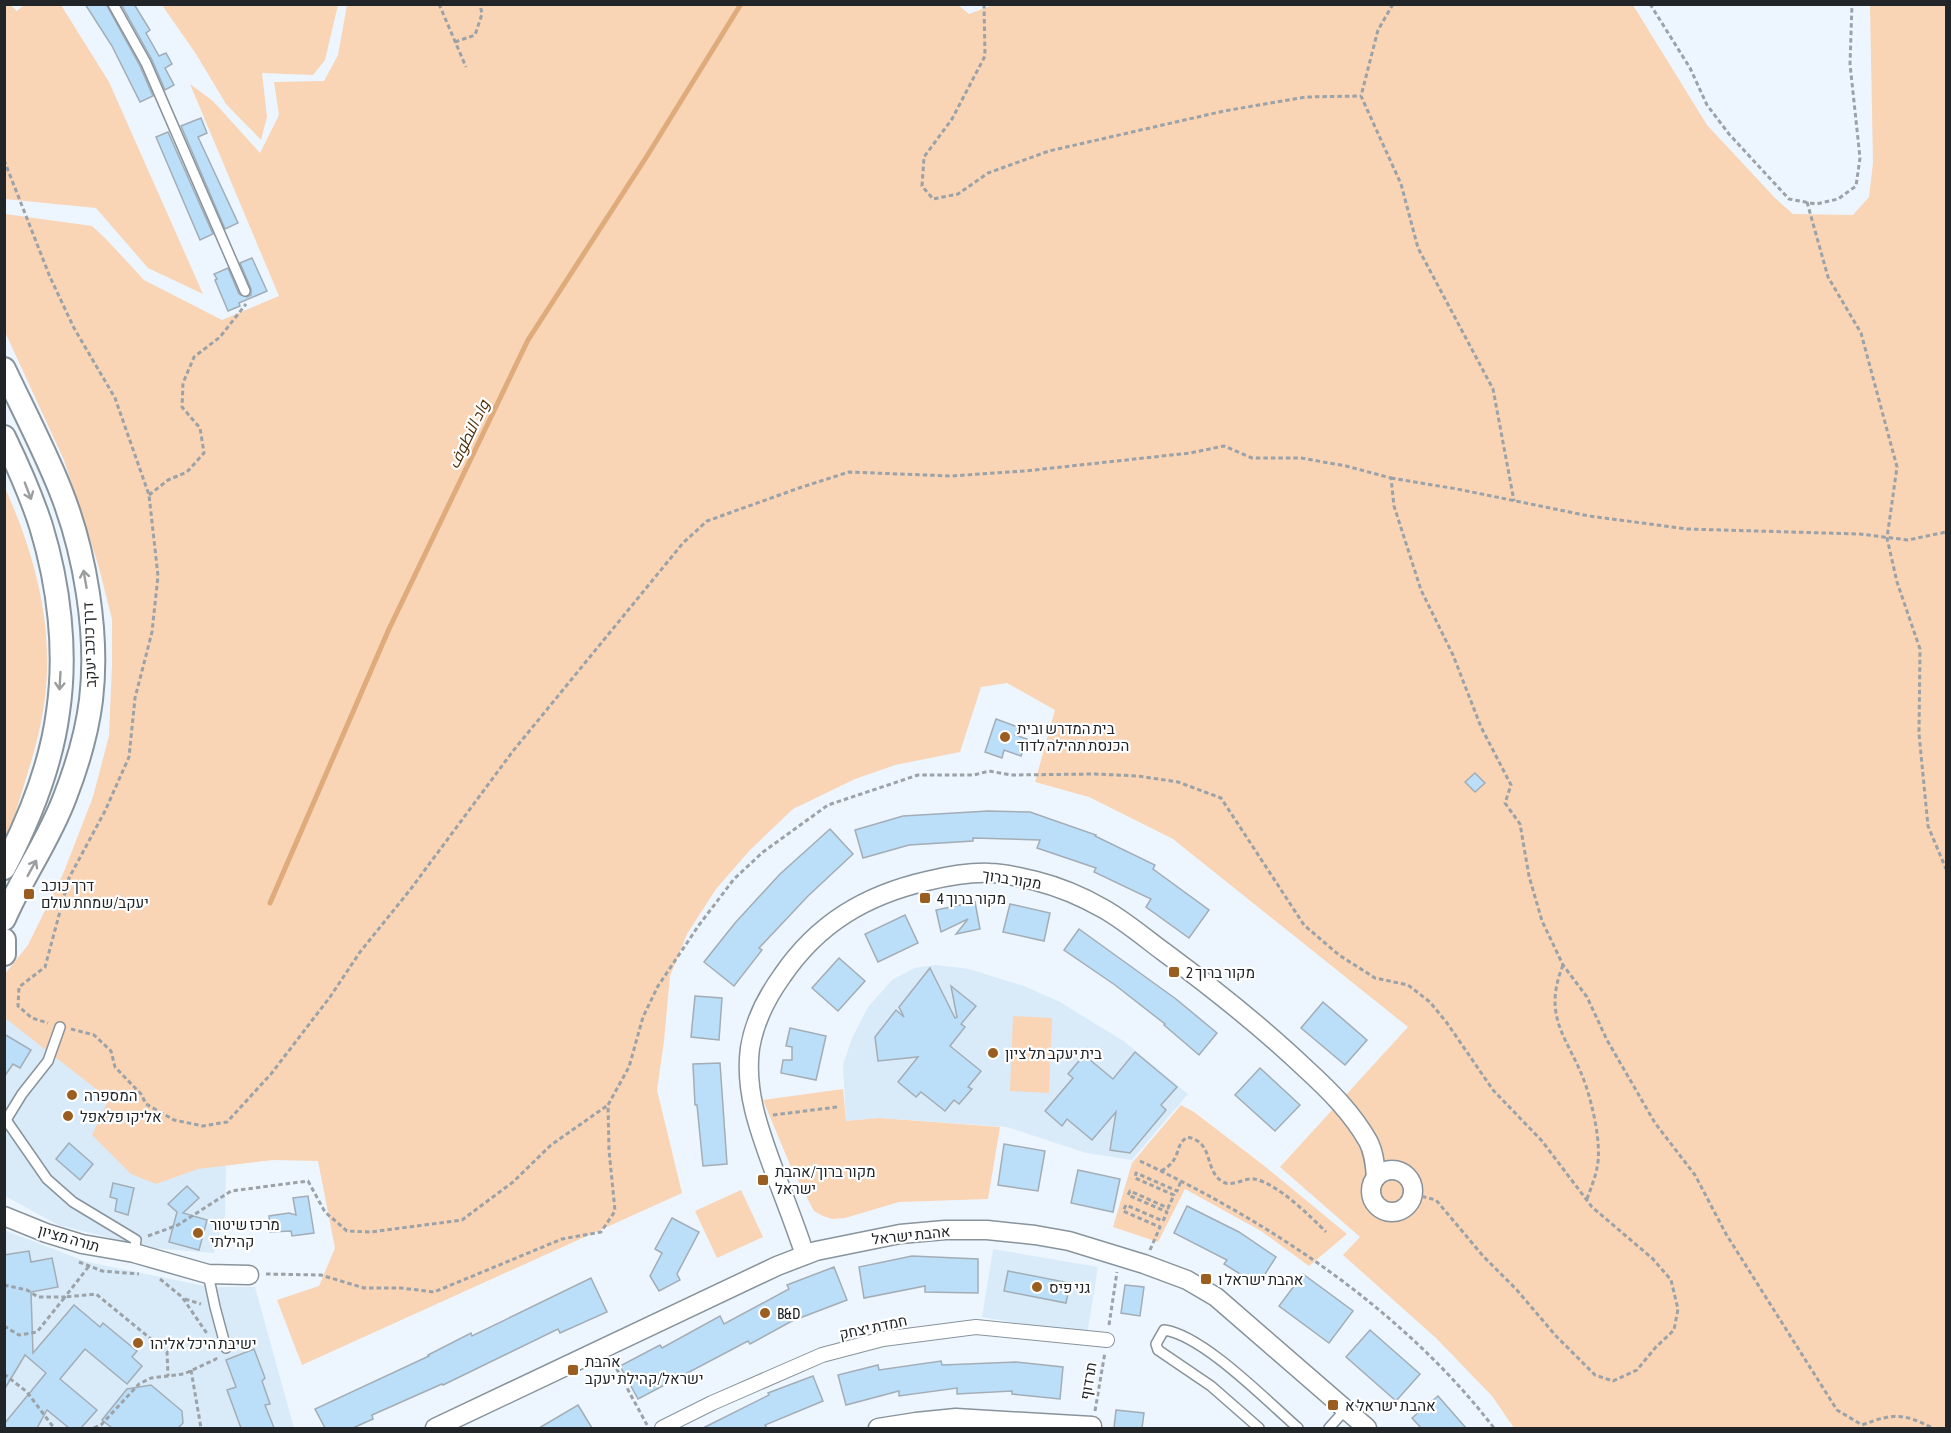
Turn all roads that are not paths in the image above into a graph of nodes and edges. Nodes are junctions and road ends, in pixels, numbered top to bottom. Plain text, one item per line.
1 (113, 4) edge
2 (245, 291) road end
3 (4, 369) edge
4 (4, 437) edge
5 (4, 868) edge
6 (4, 920) edge
7 (4, 940) edge
8 (4, 954) edge
9 (60, 1028) road end
10 (5, 1119) edge
11 (1370, 1144) junction
12 (1395, 1170) junction
13 (1376, 1177) junction
14 (4, 1216) edge
15 (135, 1247) junction
16 (805, 1255) junction
17 (208, 1274) junction
18 (249, 1275) road end
19 (1107, 1341) road end
20 (226, 1348) dead end
21 (1346, 1410) junction
22 (1092, 1427) edge
23 (435, 1428) edge
24 (662, 1428) edge
25 (878, 1428) edge
26 (1259, 1428) edge
27 (1298, 1428) edge
28 (1329, 1428) edge
29 (1367, 1428) edge

1 - 2 lane
6 -> 3 street, דרך כוכב יעקב
4 -> 5 street, דרך כוכב יעקב
7 - 8 street
9 - 10 lane
10 - 15 lane
11 - 12 street
11 - 13 street, מקור ברוך
11 - 16 street, מקור ברוך
12 - 13 street
12 - 13 street
14 - 15 street, תורה מציון
15 - 17 street, תורה מציון
16 - 21 street, אהבת ישראל
16 - 23 street, אהבת ישראל
17 - 18 street, תורה מציון
17 - 20 lane
19 - 24 street, חמדת יצחק
21 - 28 lane
21 - 29 street, אהבת ישראל
22 - 25 street
26 - 27 lane

